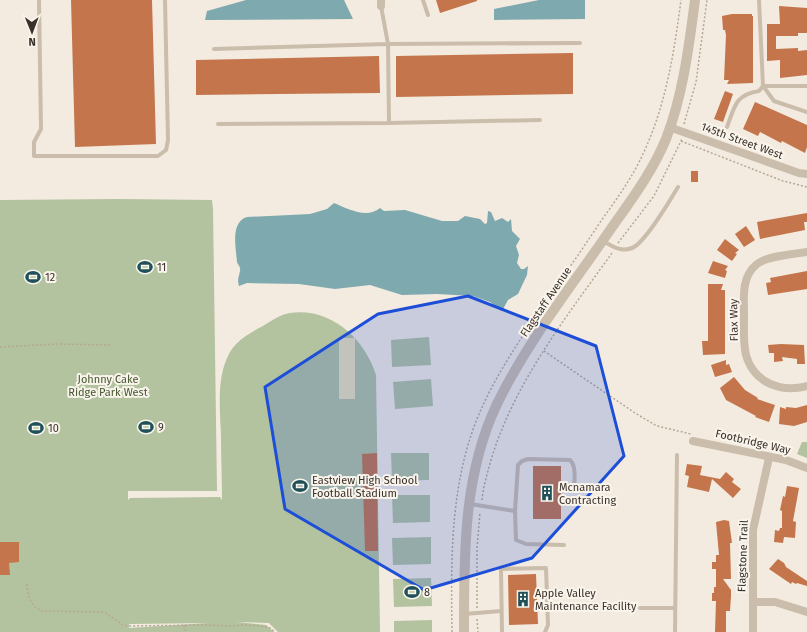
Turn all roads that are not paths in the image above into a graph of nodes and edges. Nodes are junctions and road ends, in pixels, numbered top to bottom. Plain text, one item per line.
1 (39, 0) edge
2 (165, 0) edge
3 (423, 0) edge
4 (695, 0) edge
5 (759, 0) edge
6 (381, 3) edge
7 (428, 16) dead end
8 (580, 43) dead end
9 (388, 44) junction
10 (214, 49) dead end
11 (763, 86) junction
12 (807, 86) edge
13 (807, 112) edge
14 (540, 120) dead end
15 (389, 123) junction
16 (218, 124) dead end
17 (669, 127) junction
18 (727, 127) dead end
19 (807, 174) edge
20 (678, 187) dead end
21 (603, 241) junction
22 (807, 252) edge
23 (807, 386) edge
24 (692, 437) road end
25 (677, 455) dead end
26 (768, 458) junction
27 (807, 468) edge
28 (574, 490) dead end
29 (469, 504) junction
30 (515, 511) junction
31 (564, 545) dead end
32 (753, 602) junction
33 (640, 608) dead end
34 (675, 608) junction
35 (501, 611) junction
36 (807, 612) edge
37 (464, 614) junction
38 (464, 632) edge
39 (502, 632) edge
40 (545, 632) edge
41 (675, 632) edge
42 (753, 632) edge

1 - 2 lane
3 - 7 lane
4 - 17 street, Flagstaff Avenue
5 - 11 lane
6 - 9 lane
8 - 9 lane
9 - 10 lane
9 - 15 lane
11 - 12 lane
11 - 13 lane
11 - 18 lane
14 - 15 lane
15 - 16 lane
17 - 19 street, 145th Street West
17 - 21 street, Flagstaff Avenue
20 - 21 lane
21 - 29 street, Flagstaff Avenue
22 - 23 street, Flax Way
24 - 26 street, Footbridge Way
25 - 34 lane
26 - 27 street, Footbridge Way
26 - 32 street, Flagstone Trail
28 - 30 lane
29 - 30 lane
29 - 37 street, Flagstaff Avenue
30 - 31 lane
32 - 36 street
32 - 42 street, Flagstone Trail
33 - 34 lane
34 - 41 lane
35 - 37 lane
35 - 39 lane
35 - 40 lane
37 - 38 street, Flagstaff Avenue

